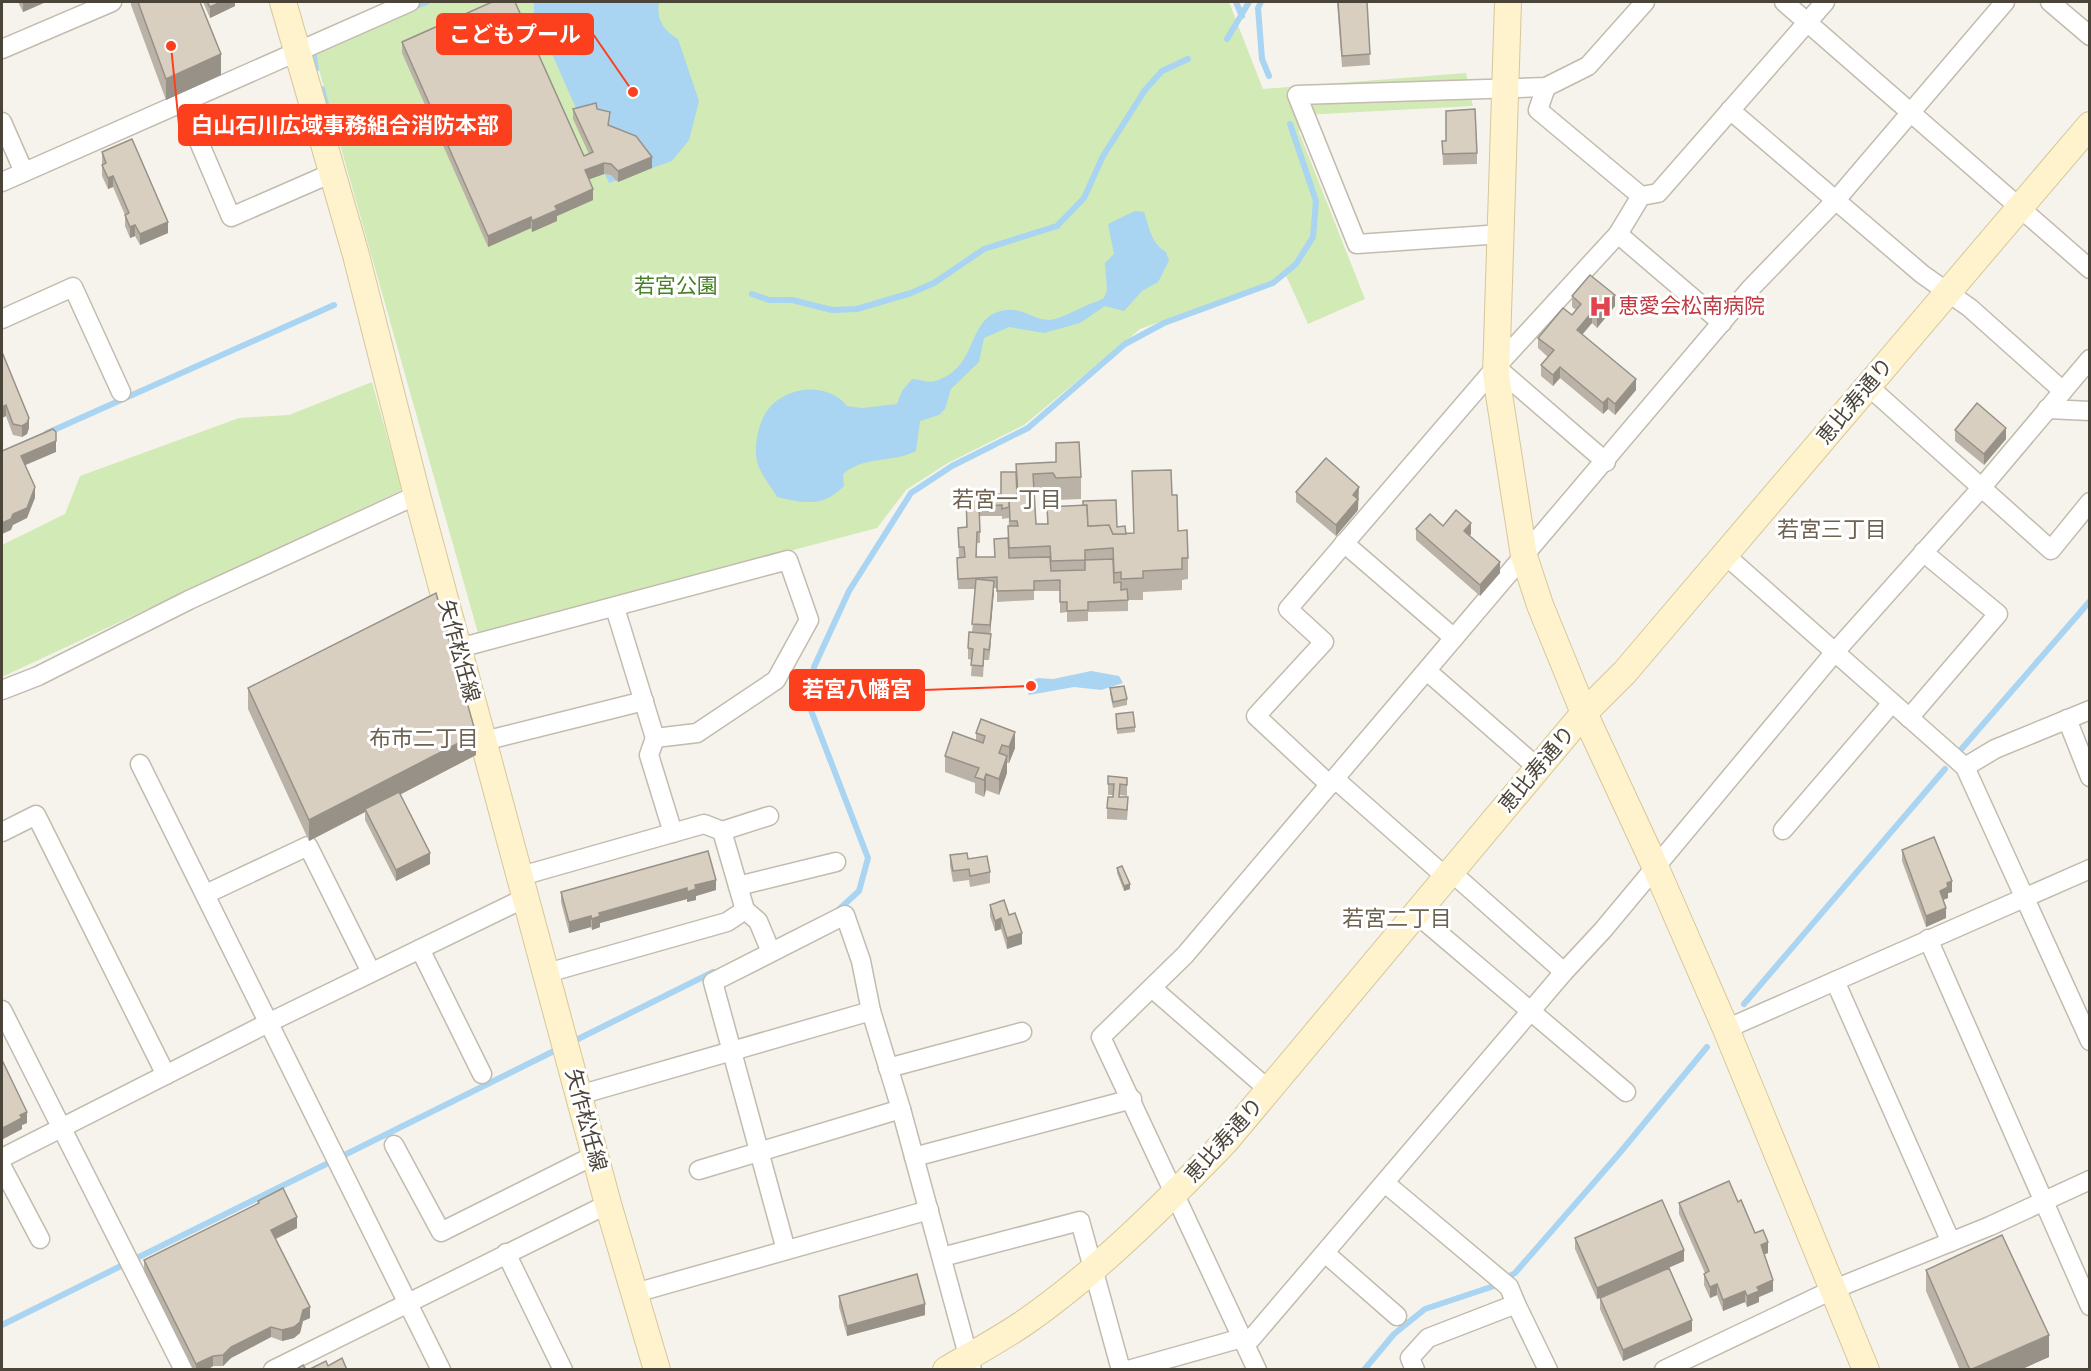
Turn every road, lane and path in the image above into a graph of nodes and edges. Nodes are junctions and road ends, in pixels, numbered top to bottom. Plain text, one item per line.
1 (112, 2) edge
2 (283, 2) edge
3 (410, 2) edge
4 (1508, 2) edge
5 (1645, 2) edge
6 (1784, 2) edge
7 (1825, 2) edge
8 (2006, 2) edge
9 (2050, 2) edge
10 (1807, 21) junction
11 (2090, 36) edge
12 (2, 49) edge
13 (296, 51) junction
14 (1546, 87) junction
15 (1507, 89) junction
16 (182, 102) junction
17 (1730, 110) junction
18 (1912, 112) junction
19 (2, 122) edge
20 (2090, 125) edge
21 (24, 172) junction
22 (332, 173) junction
23 (2, 182) edge
24 (1641, 196) junction
25 (1836, 200) junction
26 (2019, 206) junction
27 (1502, 234) junction
28 (1618, 234) junction
29 (2090, 268) edge
30 (1947, 290) junction
31 (2, 319) edge
32 (1722, 323) junction
33 (2090, 359) edge
34 (1496, 367) junction
35 (1868, 385) junction
36 (2063, 390) junction
37 (121, 392) dead end
38 (2048, 409) junction
39 (2090, 411) edge
40 (1606, 462) junction
41 (1982, 487) junction
42 (417, 495) junction
43 (2090, 502) edge
44 (1344, 543) junction
45 (1923, 552) junction
46 (1724, 554) junction
47 (1524, 556) junction
48 (615, 608) junction
49 (1454, 638) junction
50 (459, 648) junction
51 (1834, 653) junction
52 (1427, 671) junction
53 (2, 690) edge
54 (644, 701) junction
55 (1892, 703) junction
56 (2090, 710) edge
57 (1584, 713) junction
58 (1909, 718) junction
59 (2067, 719) junction
60 (655, 738) junction
61 (484, 741) junction
62 (140, 764) dead end
63 (1965, 767) junction
64 (1538, 768) junction
65 (2090, 777) edge
66 (1332, 782) junction
67 (768, 816) dead end
68 (1783, 830) dead end
69 (722, 831) junction
70 (2, 832) edge
71 (673, 833) junction
72 (836, 862) dead end
73 (1655, 866) junction
74 (2090, 869) edge
75 (1448, 874) junction
76 (524, 886) junction
77 (738, 886) junction
78 (206, 894) junction
79 (2023, 897) junction
80 (745, 910) junction
81 (1415, 913) junction
82 (1928, 939) junction
83 (769, 947) junction
84 (420, 949) junction
85 (371, 972) junction
86 (1564, 972) junction
87 (547, 973) junction
88 (1835, 981) junction
89 (1152, 988) junction
90 (2, 1010) edge
91 (871, 1011) junction
92 (1531, 1011) junction
93 (2085, 1017) edge
94 (270, 1022) junction
95 (1726, 1029) junction
96 (1022, 1032) dead end
97 (2090, 1041) edge
98 (733, 1050) junction
99 (888, 1068) junction
100 (482, 1074) dead end
101 (166, 1075) junction
102 (1269, 1090) junction
103 (1626, 1092) dead end
104 (579, 1095) junction
105 (1132, 1099) junction
106 (901, 1109) junction
107 (62, 1128) junction
108 (394, 1144) dead end
109 (759, 1151) junction
110 (595, 1155) junction
111 (914, 1157) junction
112 (2, 1158) edge
113 (2, 1167) edge
114 (699, 1170) dead end
115 (2090, 1180) edge
116 (1384, 1183) junction
117 (1175, 1194) junction
118 (2042, 1202) junction
119 (608, 1204) junction
120 (929, 1210) junction
121 (40, 1239) dead end
122 (1951, 1242) junction
123 (786, 1250) junction
124 (1325, 1253) junction
125 (506, 1254) junction
126 (942, 1257) junction
127 (1093, 1267) junction
128 (1832, 1290) junction
129 (635, 1293) junction
130 (406, 1302) junction
131 (1516, 1304) junction
132 (2090, 1306) edge
133 (1397, 1316) dead end
134 (1242, 1338) junction
135 (971, 1363) edge
136 (184, 1370) edge
137 (273, 1370) edge
138 (441, 1370) edge
139 (563, 1370) edge
140 (657, 1370) edge
141 (946, 1370) edge
142 (1121, 1370) edge
143 (1128, 1370) edge
144 (1257, 1370) edge
145 (1415, 1370) edge
146 (1548, 1370) edge
147 (1664, 1370) edge
148 (1866, 1370) edge

1 - 12 street
2 - 13 street, 矢作松任線
3 - 13 street
4 - 15 street
5 - 14 street
6 - 10 street
7 - 10 street
8 - 18 street
9 - 11 street
10 - 17 street
10 - 18 street
13 - 16 street
13 - 22 street, 矢作松任線
14 - 15 street
14 - 24 street
15 - 27 street
15 - 27 street
16 - 21 street
16 - 22 street
17 - 24 street
17 - 25 street
18 - 25 street
18 - 26 street
19 - 21 street
20 - 26 street, 恵比寿通り
21 - 23 street
22 - 42 street, 矢作松任線
24 - 28 street
25 - 30 street
25 - 32 street
26 - 29 street
26 - 30 street, 恵比寿通り
27 - 34 street
28 - 32 street
28 - 34 street
30 - 35 street, 恵比寿通り
30 - 36 street
31 - 37 street
32 - 40 street
33 - 36 street
34 - 40 street
34 - 44 street
34 - 47 street
35 - 41 street
35 - 46 street, 恵比寿通り
36 - 38 street
38 - 39 street
38 - 41 street
40 - 47 street
41 - 43 street
41 - 45 street
42 - 50 street, 矢作松任線
42 - 53 street
44 - 49 street
44 - 66 street
45 - 51 street
45 - 58 street
46 - 51 street
46 - 57 street, 恵比寿通り
47 - 49 street
47 - 57 street
48 - 50 street
48 - 54 street
48 - 60 street
49 - 52 street
50 - 61 street, 矢作松任線
51 - 55 street
51 - 73 street
52 - 64 street
52 - 66 street
54 - 60 street
54 - 61 street
55 - 58 street
55 - 68 street
56 - 59 street
57 - 64 street, 恵比寿通り
57 - 73 street
58 - 63 street
59 - 63 street
59 - 65 street
60 - 71 street
61 - 76 street, 矢作松任線
62 - 78 street
63 - 79 street
64 - 75 street, 恵比寿通り
66 - 75 street
66 - 89 street
67 - 69 street
69 - 71 street
69 - 77 street
70 - 101 street
71 - 76 street
72 - 77 street
73 - 86 street
73 - 95 street
74 - 79 street
75 - 81 street, 恵比寿通り
75 - 86 street
76 - 84 street
76 - 87 street, 矢作松任線
77 - 80 street
78 - 85 street
78 - 94 street
79 - 82 street
79 - 93 street
80 - 83 street
80 - 87 street
81 - 92 street
81 - 102 street, 恵比寿通り
82 - 88 street
82 - 118 street
83 - 91 street
83 - 98 street
84 - 85 street
84 - 100 street
85 - 94 street
86 - 92 street
87 - 104 street, 矢作松任線
88 - 95 street
88 - 122 street
89 - 102 street
89 - 105 street
90 - 107 street
91 - 98 street
91 - 99 street
92 - 103 street
92 - 116 street
93 - 97 street
94 - 101 street
94 - 130 street
95 - 128 street
96 - 99 street
98 - 104 street
98 - 109 street
99 - 106 street
101 - 107 street
102 - 117 street, 恵比寿通り
104 - 110 street, 矢作松任線
105 - 111 street
105 - 117 street
106 - 109 street
106 - 111 street
107 - 112 street
107 - 136 street
108 - 110 street
109 - 114 street
109 - 123 street
110 - 119 street, 矢作松任線
111 - 120 street
113 - 121 street
115 - 118 street
116 - 124 street
116 - 131 street
117 - 127 street, 恵比寿通り
117 - 134 street
118 - 122 street
118 - 132 street
119 - 125 street
119 - 129 street, 矢作松任線
120 - 123 street
120 - 126 street
122 - 128 street
123 - 129 street
124 - 133 street
124 - 134 street
125 - 130 street
125 - 139 street
126 - 127 street
126 - 135 street
127 - 135 street, 恵比寿通り
127 - 142 street
128 - 147 street
128 - 148 street
129 - 140 street, 矢作松任線
130 - 137 street
130 - 138 street
131 - 145 street
131 - 146 street
134 - 143 street
134 - 144 street
135 - 141 street, 恵比寿通り

